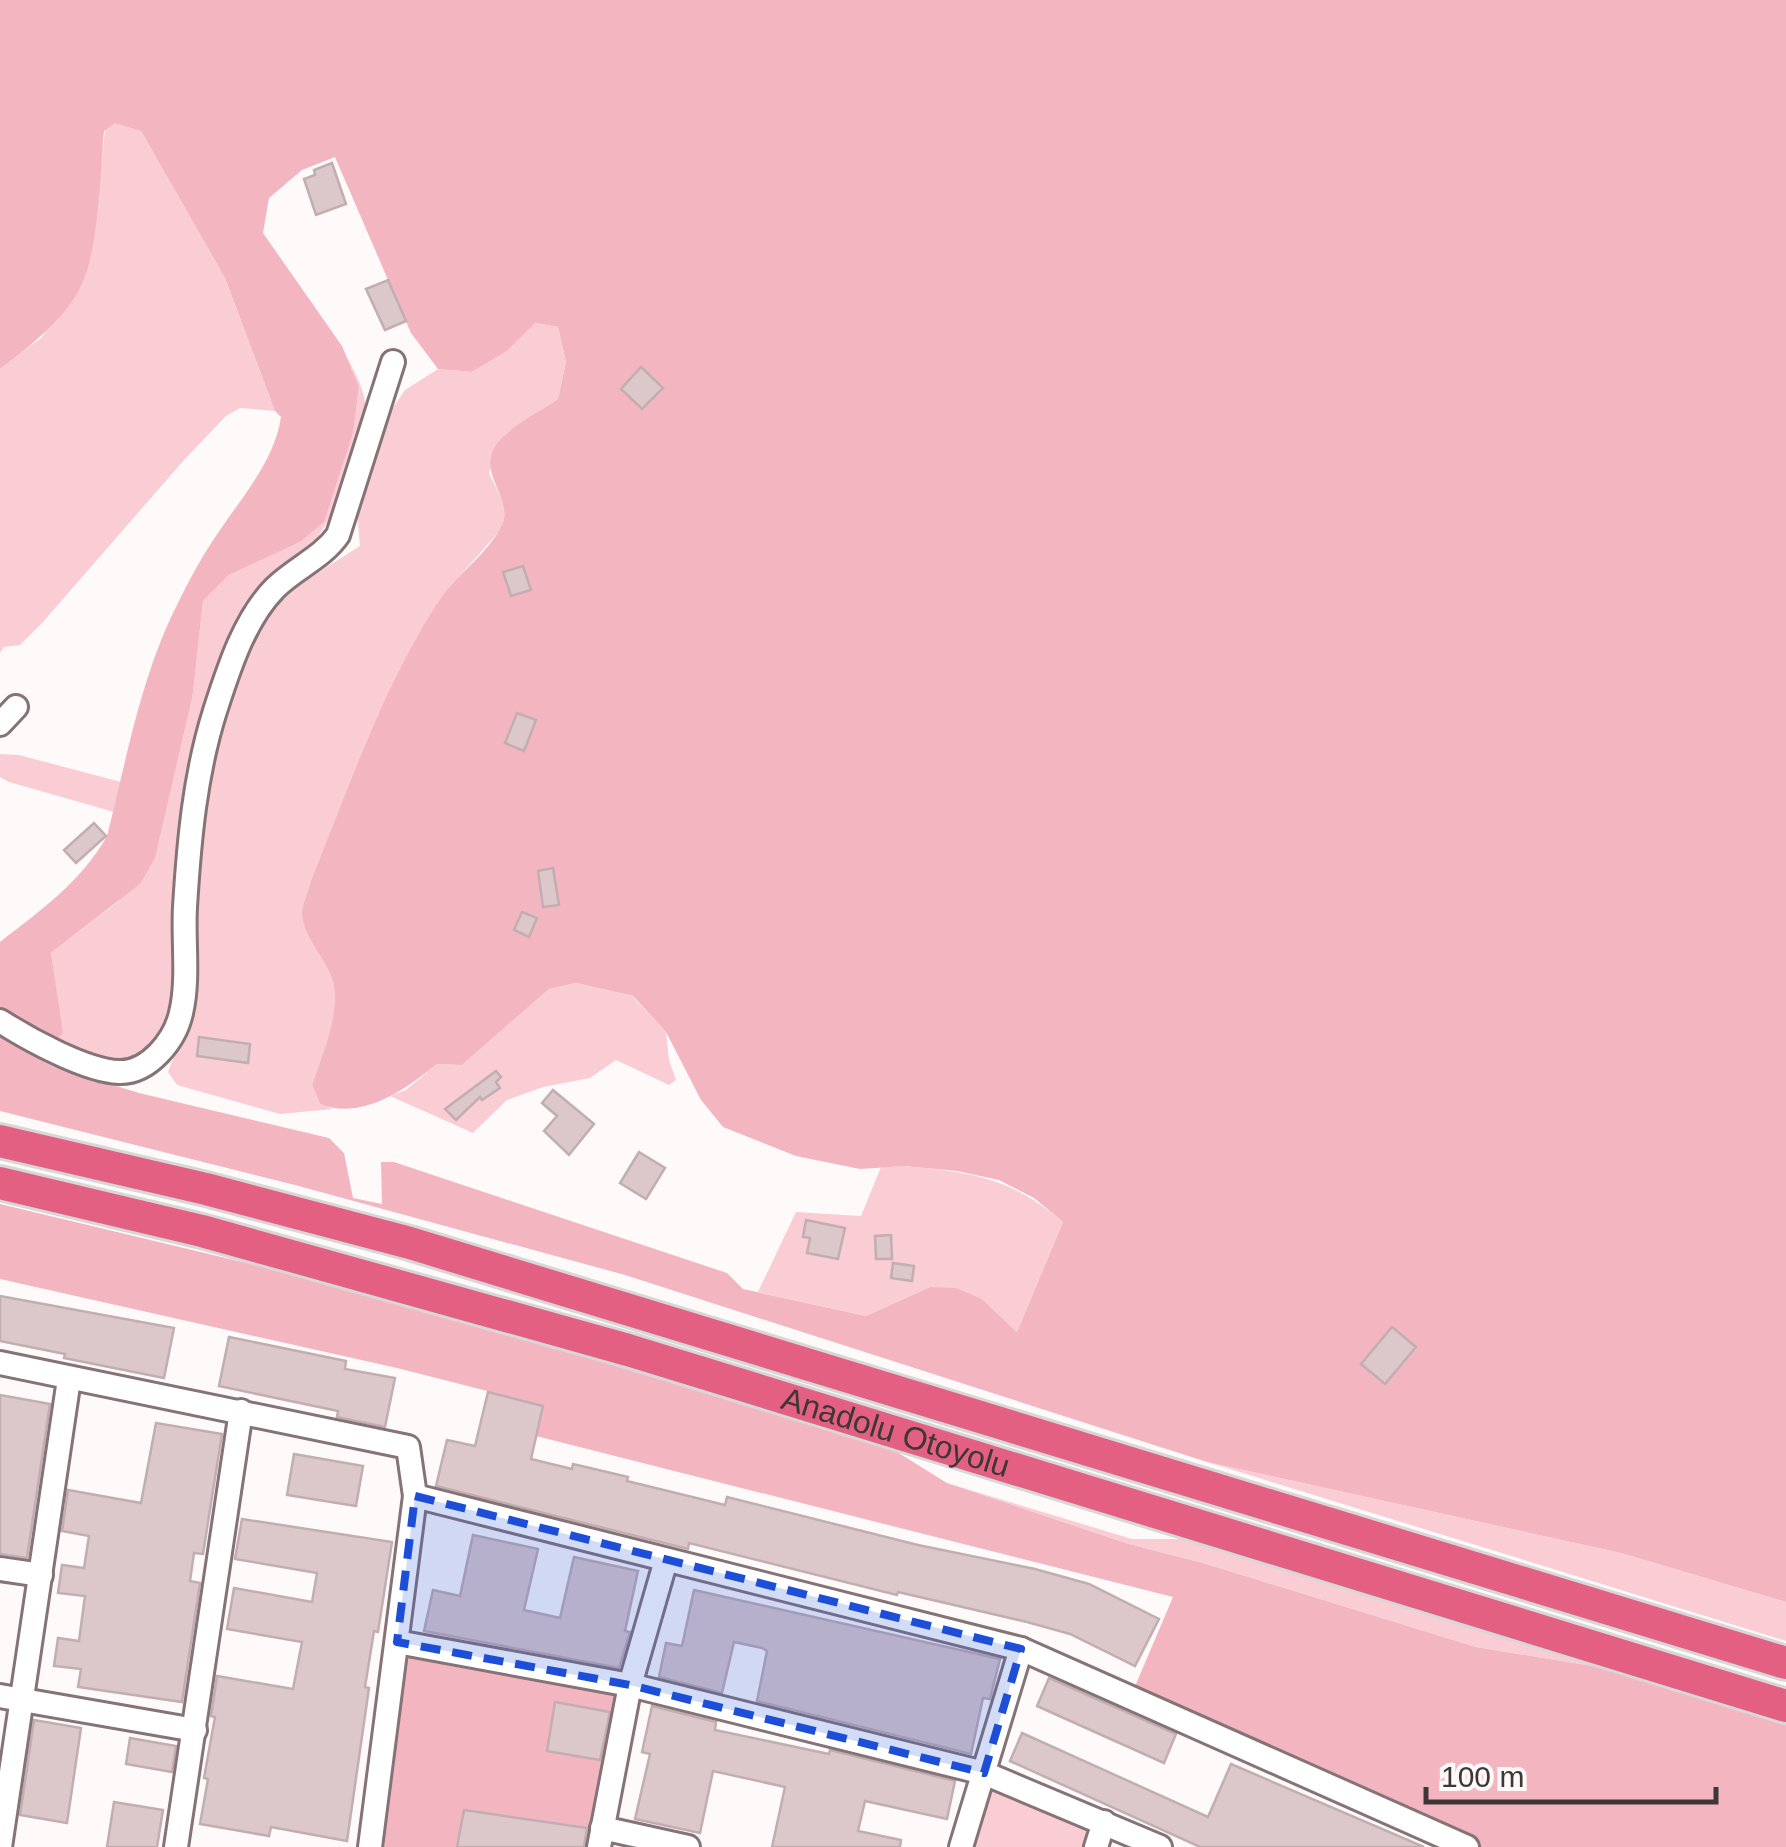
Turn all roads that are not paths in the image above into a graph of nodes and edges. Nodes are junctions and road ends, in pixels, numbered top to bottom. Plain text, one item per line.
1 (393, 362) dead end
2 (0, 1021) edge
3 (0, 1141) edge
4 (0, 1184) edge
5 (0, 1363) edge
6 (69, 1379) junction
7 (241, 1412) junction
8 (415, 1496) junction
9 (666, 1560) junction
10 (0, 1569) edge
11 (41, 1575) junction
12 (397, 1642) junction
13 (1020, 1650) junction
14 (1786, 1663) edge
15 (630, 1686) junction
16 (11, 1697) edge
17 (1786, 1706) edge
18 (195, 1730) junction
19 (984, 1773) junction
20 (1104, 1822) junction
21 (600, 1838) edge
22 (0, 1847) edge
23 (176, 1847) edge
24 (370, 1847) edge
25 (688, 1847) edge
26 (961, 1847) edge
27 (1096, 1847) edge
28 (1160, 1847) edge
29 (1467, 1847) edge

1 - 2 street
3 - 14 highway, Anadolu Otoyolu
4 - 17 highway, Anadolu Otoyolu
5 - 6 street
6 - 7 street
6 - 11 street
7 - 8 street
7 - 18 street
8 - 9 street
8 - 12 street
9 - 13 street
9 - 15 street
10 - 11 street
11 - 16 street
12 - 15 street
12 - 24 street
13 - 19 street
13 - 29 street
15 - 19 street
15 - 21 street
16 - 18 street
16 - 22 street
18 - 23 street
19 - 20 street
19 - 26 street
20 - 27 street
20 - 28 street
21 - 25 street

